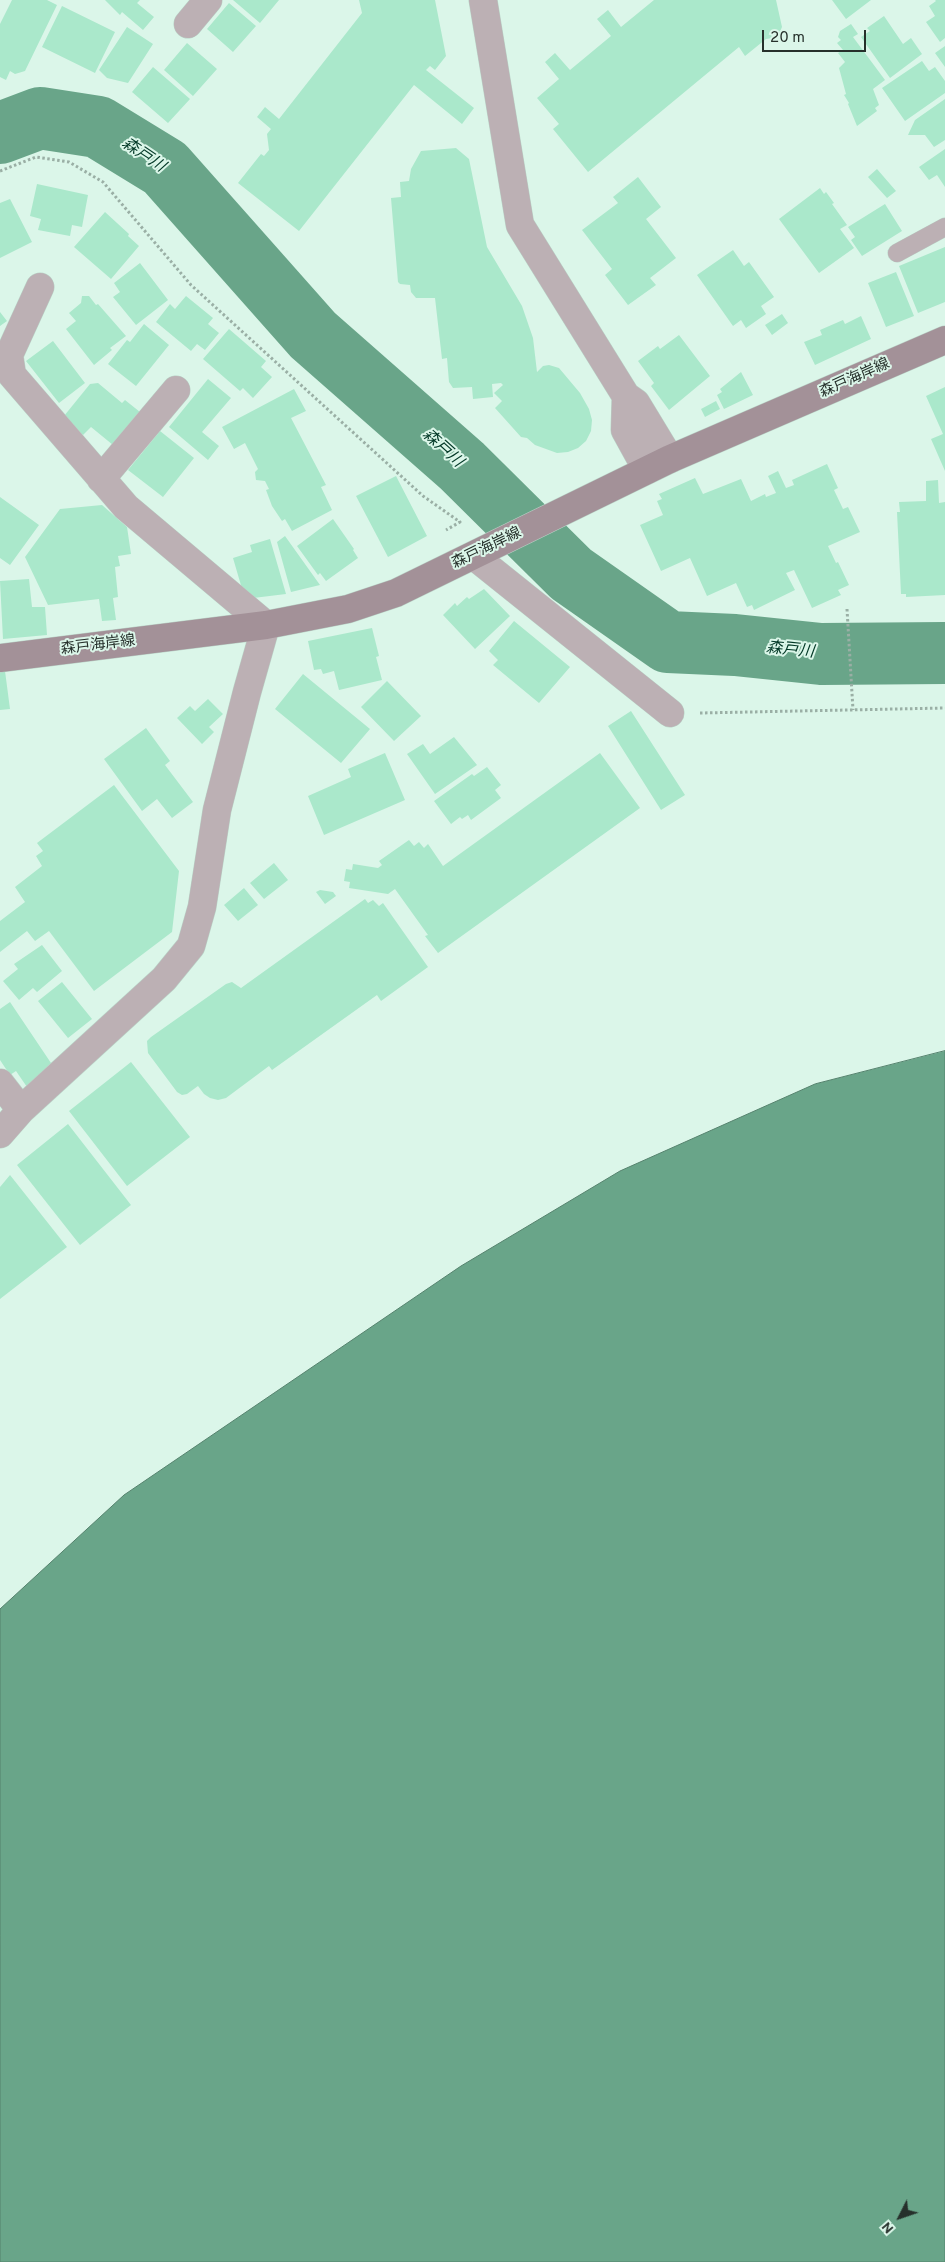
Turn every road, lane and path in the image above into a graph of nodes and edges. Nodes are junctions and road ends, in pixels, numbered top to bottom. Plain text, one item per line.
1 (208, 0) edge
2 (483, 0) edge
3 (188, 24) dead end
4 (0, 171) edge
5 (945, 227) edge
6 (898, 253) dead end
7 (40, 287) dead end
8 (945, 340) edge
9 (176, 390) dead end
10 (659, 464) junction
11 (101, 479) junction
12 (444, 532) dead end
13 (474, 556) junction
14 (846, 609) dead end
15 (266, 625) junction
16 (0, 658) edge
17 (853, 708) junction
18 (945, 708) edge
19 (670, 713) joint
20 (0, 1084) edge
21 (21, 1110) junction
22 (0, 1134) edge

1 - 3 street
2 - 10 street
4 - 12 path
5 - 6 lane
7 - 11 street
8 - 10 main road, 森戸海岸線
9 - 11 street
10 - 13 main road, 森戸海岸線
11 - 15 street
13 - 15 main road, 森戸海岸線
13 - 19 street
14 - 17 path
15 - 16 main road, 森戸海岸線
15 - 21 street
17 - 18 path
17 - 19 path
20 - 21 street
21 - 22 street

